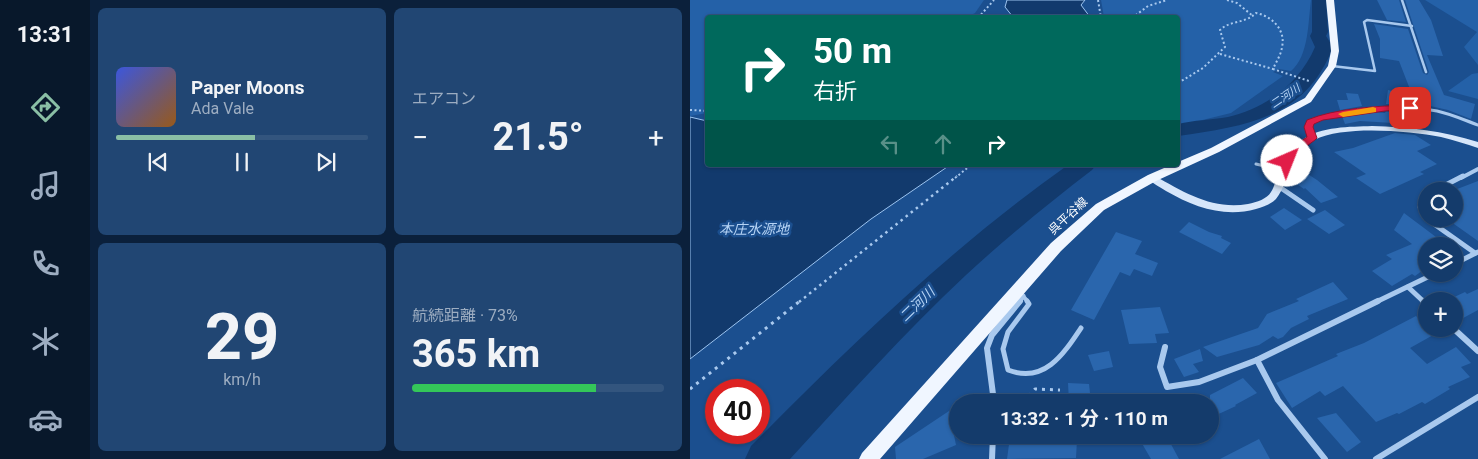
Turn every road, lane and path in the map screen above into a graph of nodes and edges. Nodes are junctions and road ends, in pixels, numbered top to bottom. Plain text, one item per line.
1 (994, 0) edge
2 (1098, 0) edge
3 (1167, 0) edge
4 (1227, 0) edge
5 (1330, 0) edge
6 (1402, 0) edge
7 (981, 15) edge
8 (1100, 15) edge
9 (1135, 15) edge
10 (1253, 16) junction
11 (1412, 26) junction
12 (1220, 54) junction
13 (1332, 66) junction
14 (1273, 69) junction
15 (1426, 72) dead end
16 (1180, 82) edge
17 (1314, 82) dead end
18 (690, 110) edge
19 (705, 111) edge
20 (1478, 125) edge
21 (1312, 138) junction
22 (1478, 145) edge
23 (1256, 164) dead end
24 (1180, 166) edge
25 (968, 167) edge
26 (1177, 167) edge
27 (1478, 169) edge
28 (1282, 170) junction
29 (1152, 178) junction
30 (1452, 182) edge
31 (1278, 186) junction
32 (1313, 210) dead end
33 (1440, 227) edge
34 (1476, 252) edge
35 (1463, 259) edge
36 (1418, 282) edge
37 (1408, 287) junction
38 (1020, 293) junction
39 (1418, 296) edge
40 (1081, 328) dead end
41 (1463, 336) edge
42 (1165, 347) dead end
43 (1478, 350) edge
44 (1257, 360) junction
45 (690, 389) edge
46 (1060, 390) dead end
47 (993, 394) edge
48 (1031, 394) edge
49 (1478, 397) edge
50 (993, 444) edge
51 (868, 459) edge
52 (992, 459) edge
53 (1325, 459) edge
54 (1376, 459) edge

1 - 7 path
2 - 8 path
3 - 9 path
4 - 10 path
5 - 13 main road
6 - 11 lane
10 - 12 path
10 - 14 path
11 - 13 lane
11 - 15 lane
12 - 14 path
12 - 16 path
13 - 24 main road, 呉平谷線
14 - 17 path
18 - 19 path
20 - 21 lane
21 - 22 street
21 - 28 street
23 - 28 lane
25 - 45 path
26 - 29 main road, 呉平谷線
27 - 30 street
28 - 31 street
29 - 31 street
29 - 38 main road, 呉平谷線
31 - 32 street
33 - 34 street
34 - 35 street
36 - 37 street
37 - 39 street
37 - 44 street
38 - 40 lane
38 - 47 street
38 - 51 main road, 呉平谷線
41 - 43 street
42 - 44 street
44 - 53 street
46 - 48 path
49 - 54 street
50 - 52 street

